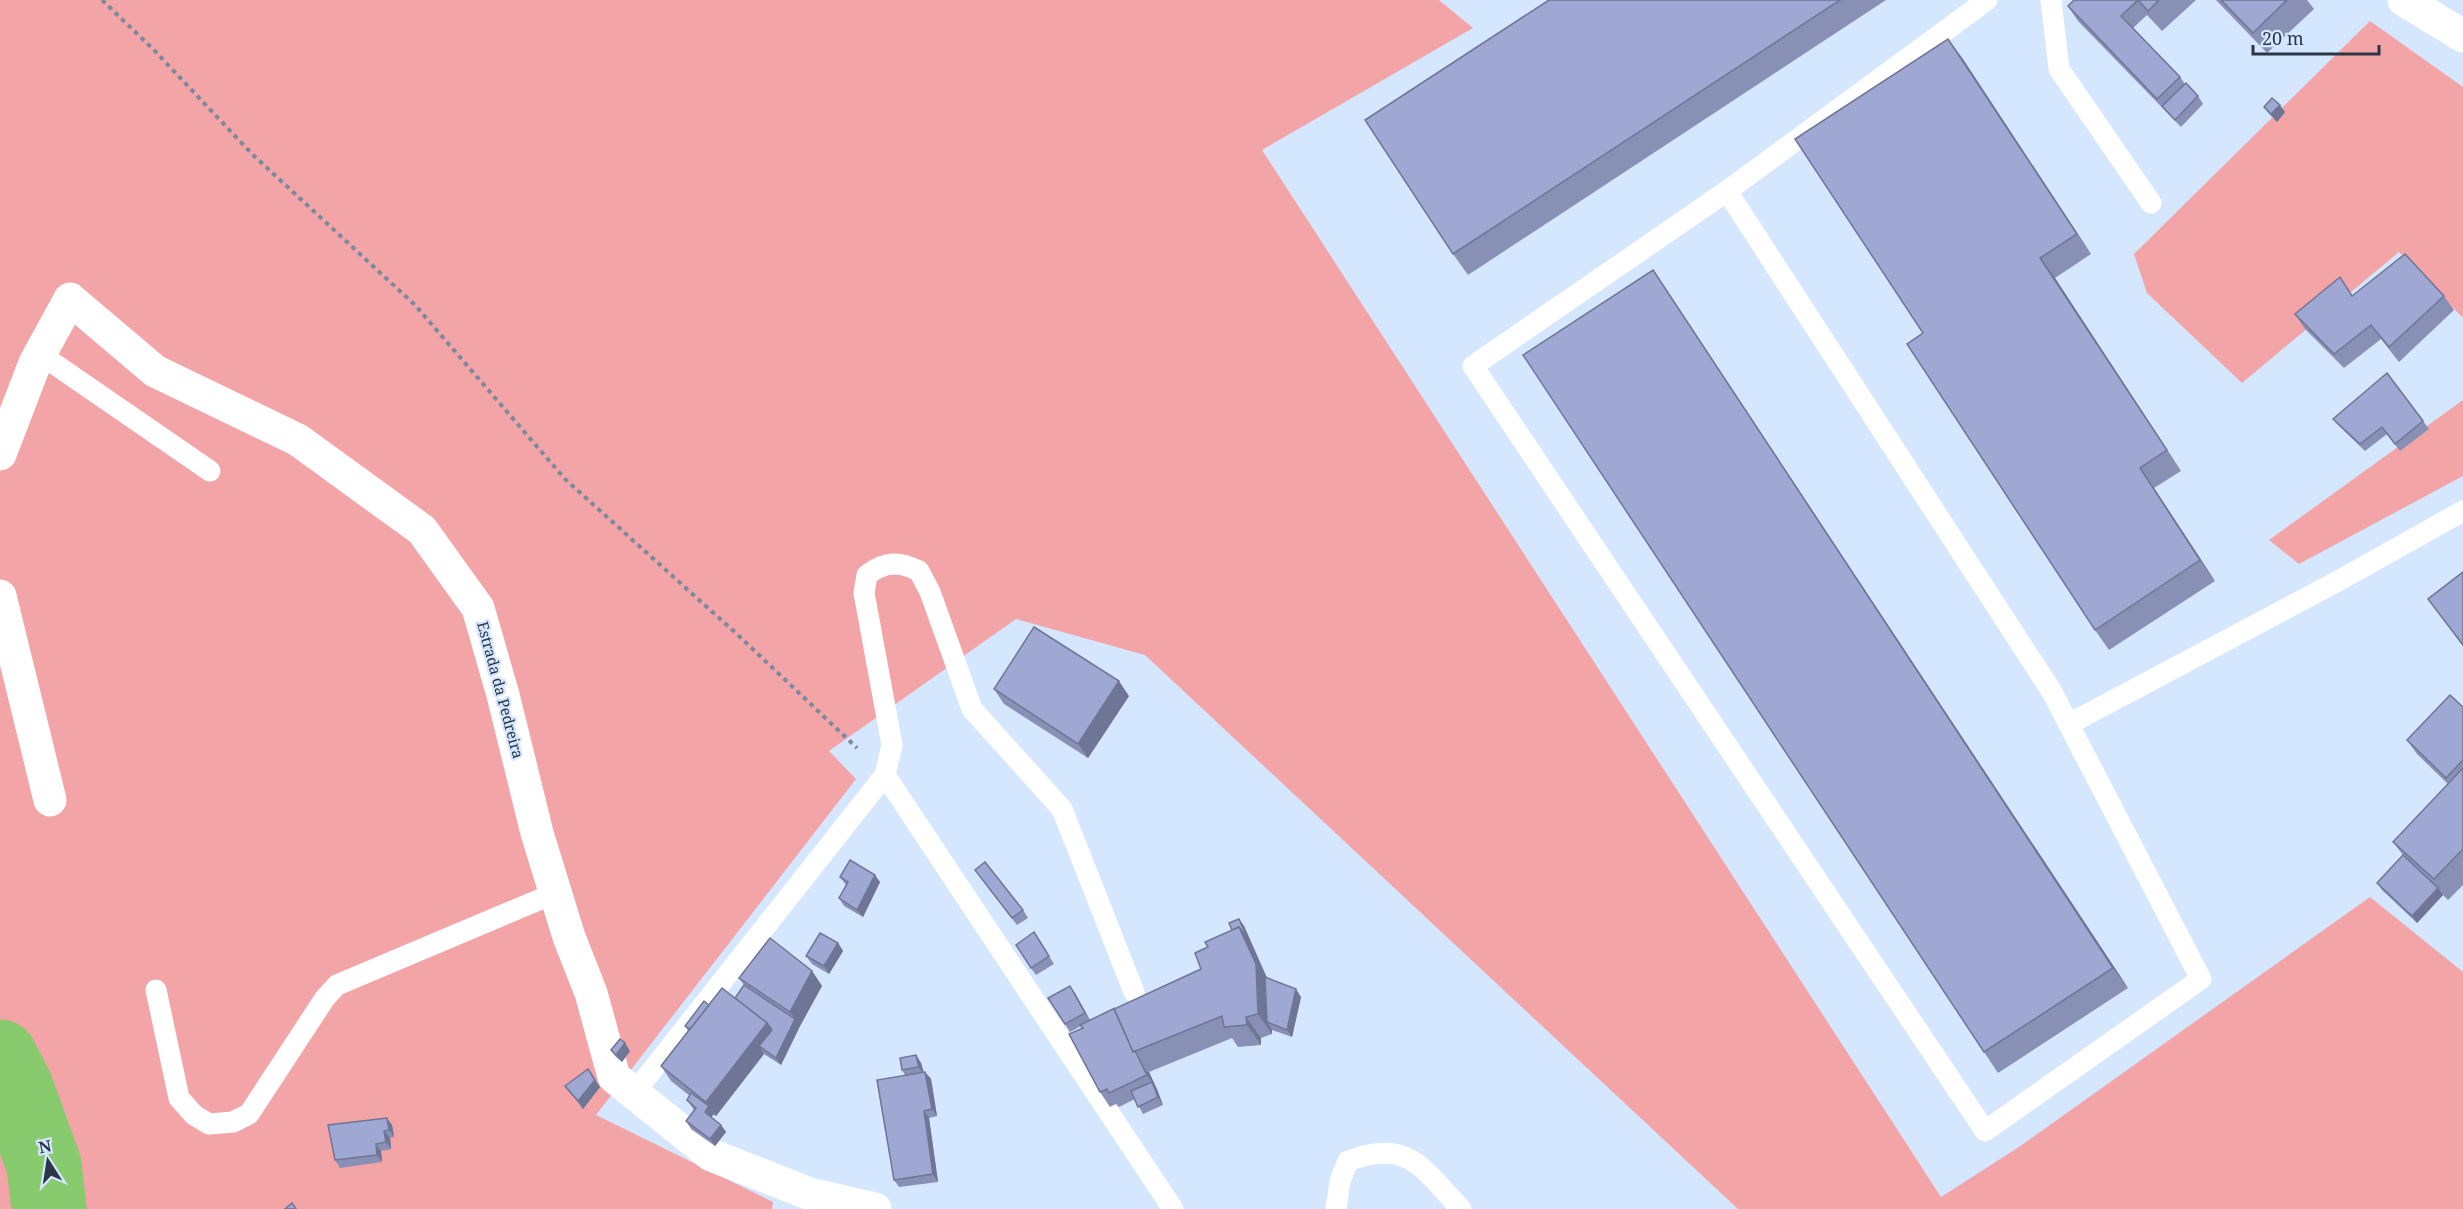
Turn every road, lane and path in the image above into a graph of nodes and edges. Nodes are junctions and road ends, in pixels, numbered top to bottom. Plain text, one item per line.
1 (102, 0) edge
2 (1987, 0) edge
3 (2051, 0) edge
4 (2404, 0) edge
5 (2463, 36) edge
6 (1726, 191) junction
7 (2151, 203) dead end
8 (40, 354) junction
9 (0, 454) edge
10 (210, 471) dead end
11 (2463, 511) edge
12 (0, 596) edge
13 (2069, 724) junction
14 (885, 775) junction
15 (50, 800) dead end
16 (555, 892) junction
17 (156, 990) dead end
18 (1134, 992) dead end
19 (634, 1093) junction
20 (875, 1209) edge
21 (1173, 1209) edge
22 (1336, 1209) edge
23 (1461, 1209) edge

1 - 14 path
2 - 6 lane
3 - 7 lane
4 - 5 street
6 - 13 lane
6 - 13 lane
8 - 9 street, Estrada da Pedreira
8 - 10 lane
8 - 16 street, Estrada da Pedreira
11 - 13 lane
12 - 15 street
14 - 18 lane
14 - 19 lane
14 - 21 lane
16 - 17 lane
16 - 19 street, Estrada da Pedreira
19 - 20 street, Estrada da Pedreira
22 - 23 lane

